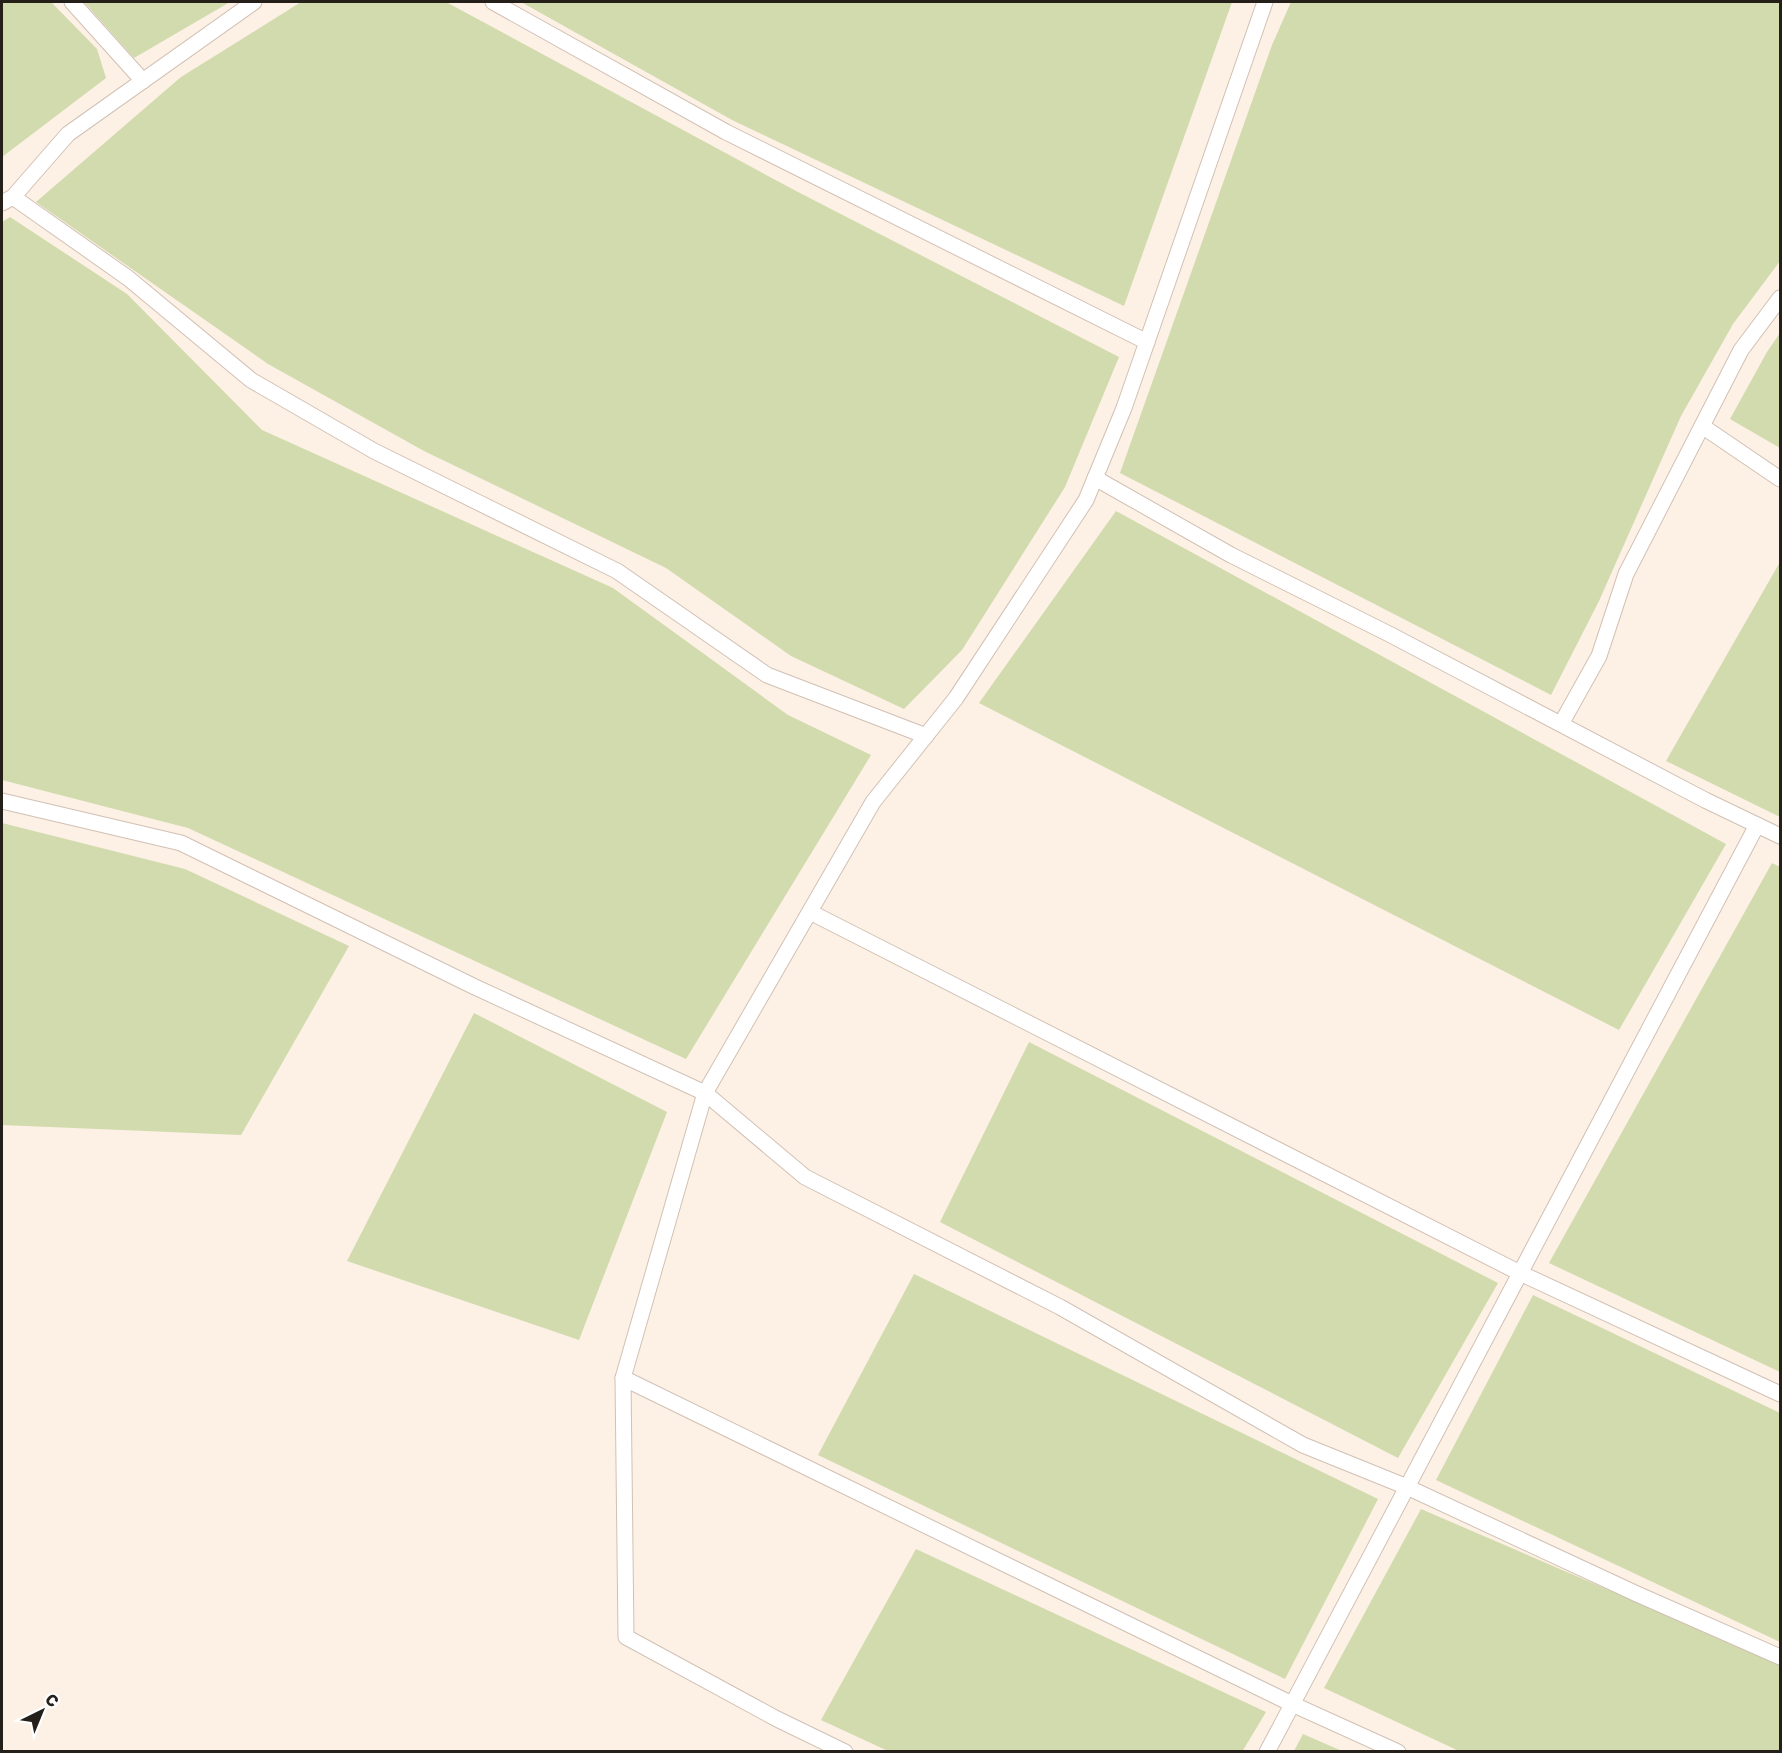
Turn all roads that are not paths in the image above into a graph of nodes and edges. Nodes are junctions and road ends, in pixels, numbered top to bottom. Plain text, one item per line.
1 (72, 2) edge
2 (254, 2) edge
3 (493, 2) edge
4 (1265, 2) edge
5 (143, 81) junction
6 (7, 200) edge
7 (1780, 298) edge
8 (1147, 342) junction
9 (1702, 426) junction
10 (1095, 478) junction
11 (1780, 479) edge
12 (1561, 724) junction
13 (926, 736) junction
14 (2, 801) edge
15 (1757, 825) junction
16 (1780, 836) edge
17 (810, 912) junction
18 (705, 1093) junction
19 (1520, 1273) junction
20 (623, 1378) junction
21 (1780, 1394) edge
22 (1407, 1487) junction
23 (1780, 1657) edge
24 (1293, 1704) junction
25 (845, 1752) edge
26 (1267, 1752) edge
27 (1398, 1752) edge

1 - 5 lane
2 - 5 lane
3 - 8 lane
4 - 8 lane
5 - 6 lane
6 - 13 lane
7 - 9 lane
8 - 10 lane
9 - 11 lane
9 - 12 lane
10 - 12 lane
10 - 13 lane
12 - 15 lane
13 - 17 lane
14 - 18 lane
15 - 16 lane
15 - 19 lane
17 - 18 lane
17 - 19 lane
18 - 20 lane
18 - 22 lane
19 - 21 lane
19 - 22 lane
20 - 24 lane
20 - 25 lane
22 - 23 lane
22 - 24 lane
24 - 26 lane
24 - 27 lane

